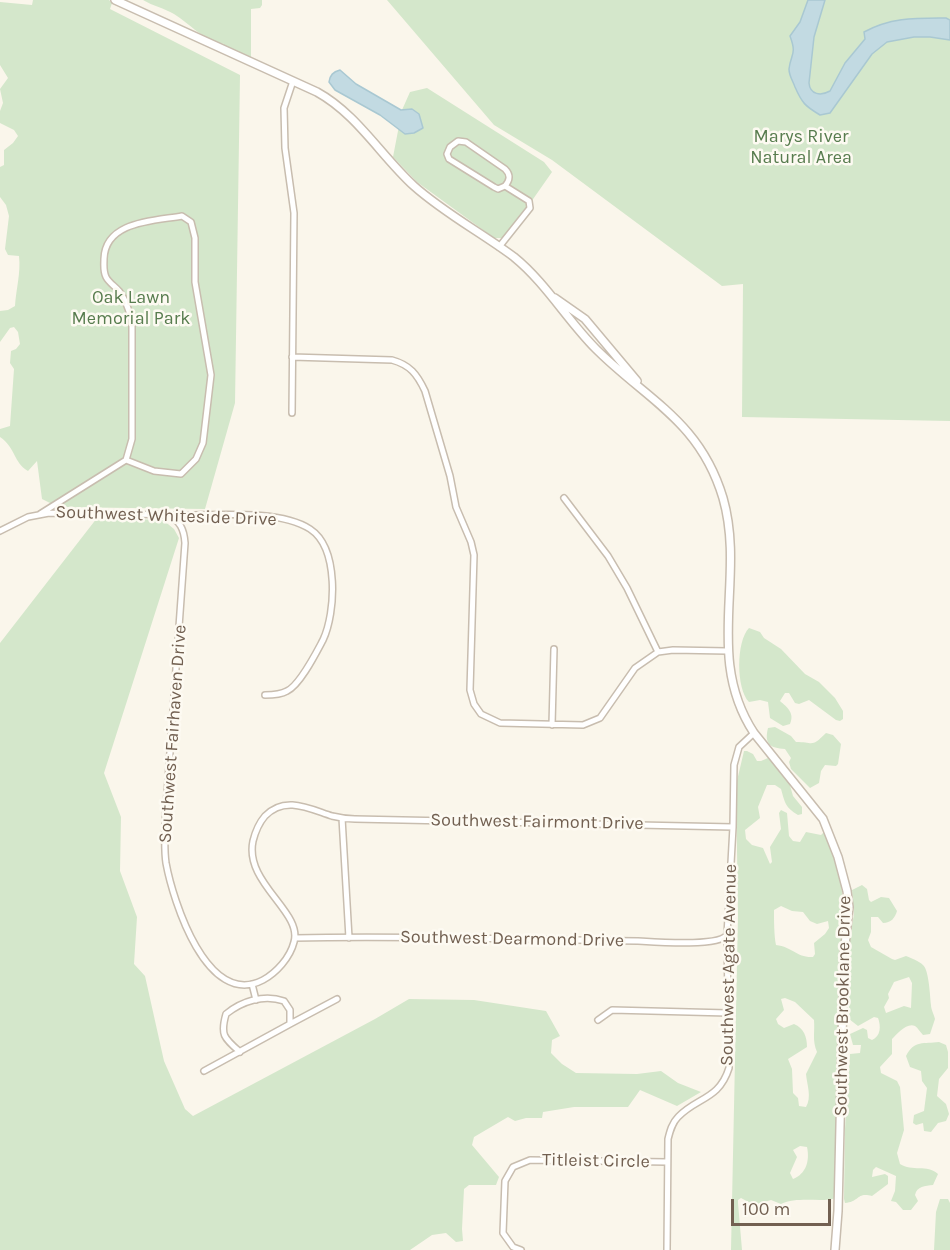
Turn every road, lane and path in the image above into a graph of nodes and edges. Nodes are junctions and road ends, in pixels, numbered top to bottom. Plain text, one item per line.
1 (116, 0) edge
2 (293, 81) junction
3 (505, 186) junction
4 (499, 247) junction
5 (553, 297) junction
6 (292, 357) junction
7 (646, 392) junction
8 (292, 413) dead end
9 (126, 460) junction
10 (564, 498) dead end
11 (40, 514) junction
12 (168, 515) junction
13 (0, 531) edge
14 (554, 649) dead end
15 (727, 651) junction
16 (658, 652) junction
17 (265, 695) dead end
18 (552, 725) junction
19 (754, 732) junction
20 (342, 818) junction
21 (733, 827) junction
22 (728, 935) junction
23 (295, 938) junction
24 (349, 938) junction
25 (252, 984) junction
26 (337, 999) dead end
27 (256, 1000) junction
28 (728, 1013) junction
29 (598, 1020) dead end
30 (290, 1024) junction
31 (240, 1052) junction
32 (204, 1071) dead end
33 (667, 1161) junction
34 (522, 1250) edge
35 (667, 1250) edge
36 (835, 1250) edge

1 - 2 street, Southwest Brooklane Drive
2 - 4 street, Southwest Brooklane Drive
2 - 6 street
3 - 3 street
3 - 4 street
4 - 5 street, Southwest Brooklane Drive
5 - 7 street, Southwest Brooklane Drive
5 - 7 street, Southwest Brooklane Drive
6 - 8 street
6 - 18 street
7 - 15 street, Southwest Brooklane Drive
9 - 9 street
9 - 11 street
10 - 16 street
11 - 12 street, Southwest Whiteside Drive
11 - 13 street, Southwest Whiteside Drive
12 - 17 street, Southwest Whiteside Drive
12 - 25 street, Southwest Fairhaven Drive
14 - 18 street
15 - 16 street
15 - 19 street, Southwest Brooklane Drive
16 - 18 street
19 - 21 street, Southwest Agate Avenue
19 - 36 street, Southwest Brooklane Drive
20 - 21 street, Southwest Fairmont Drive
20 - 23 street
20 - 24 street
21 - 22 street, Southwest Agate Avenue
22 - 24 street, Southwest Dearmond Drive
22 - 28 street, Southwest Agate Avenue
23 - 24 street, Southwest Dearmond Drive
23 - 25 street
25 - 27 street
26 - 30 street
27 - 30 street
27 - 31 street
28 - 29 street
28 - 33 street, Southwest Agate Avenue
30 - 31 street
31 - 32 street
33 - 34 street, Titleist Circle
33 - 35 street, Southwest Agate Avenue

